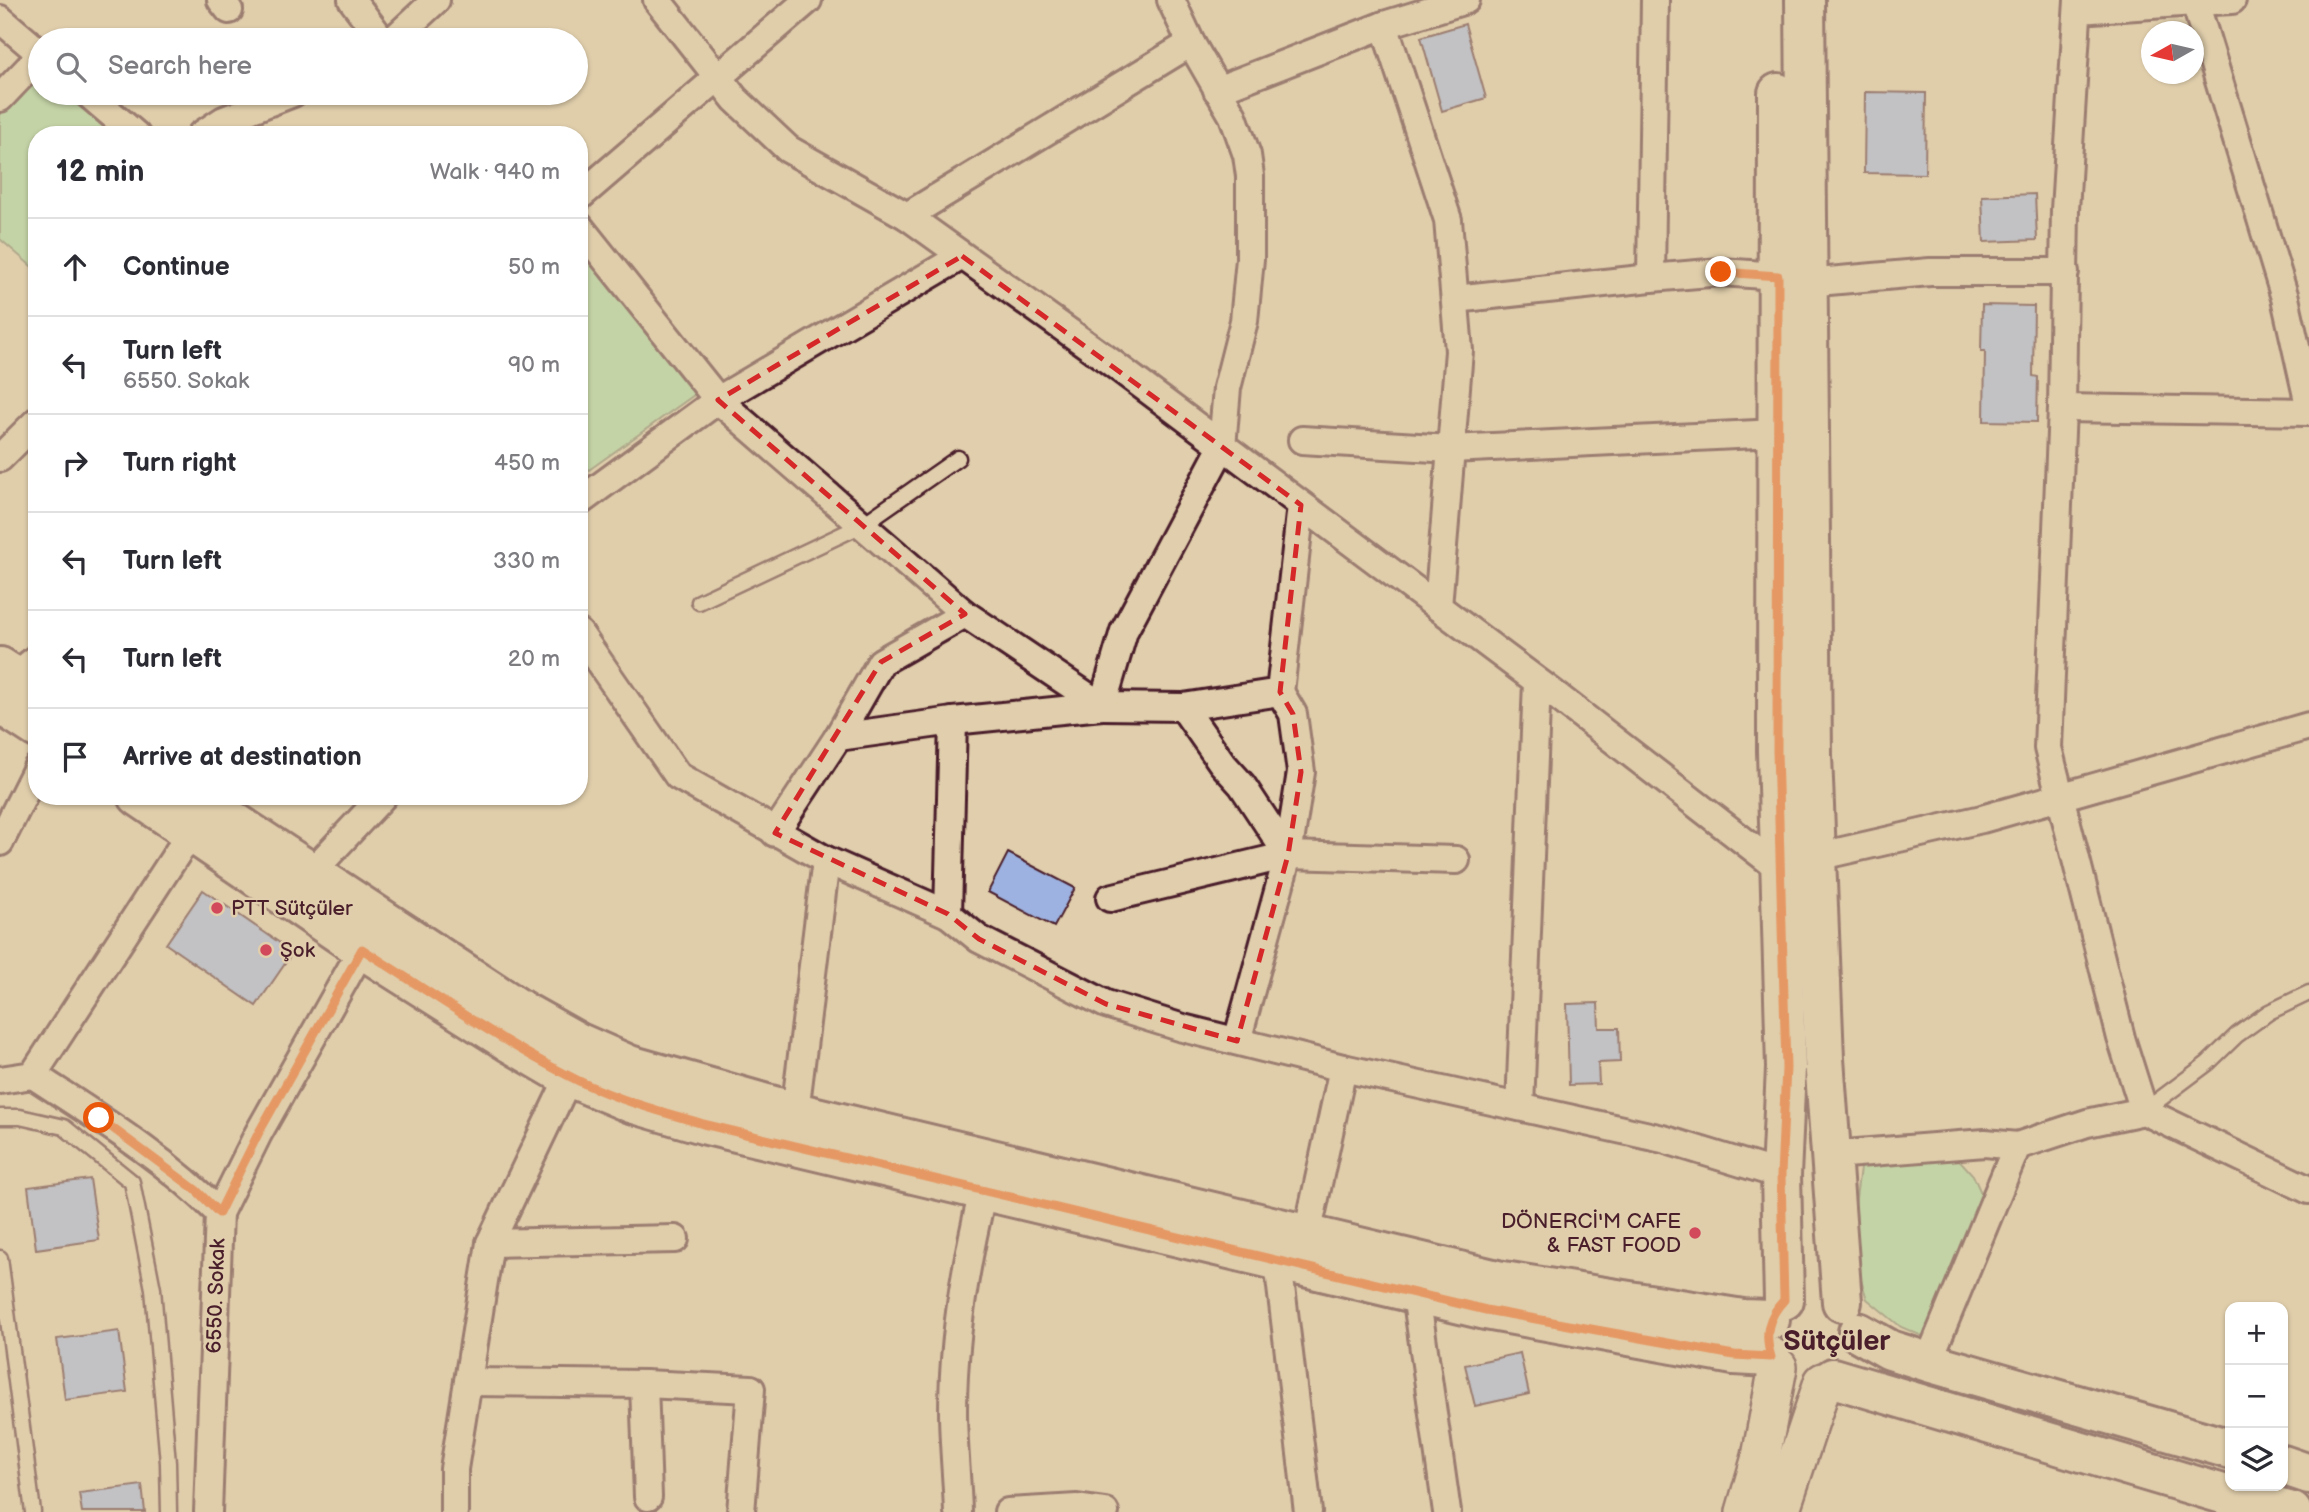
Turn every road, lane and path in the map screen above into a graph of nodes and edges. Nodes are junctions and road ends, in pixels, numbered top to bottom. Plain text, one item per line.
1 (352, 0) edge
2 (436, 0) edge
3 (657, 0) edge
4 (808, 0) edge
5 (1171, 0) edge
6 (1465, 0) edge
7 (1656, 0) edge
8 (1778, 0) edge
9 (1805, 0) edge
10 (2232, 0) edge
11 (2195, 2) junction
12 (2078, 5) edge
13 (0, 19) edge
14 (1384, 25) junction
15 (373, 28) edge
16 (407, 28) edge
17 (1191, 43) junction
18 (28, 44) edge
19 (28, 67) edge
20 (717, 77) junction
21 (1217, 90) junction
22 (0, 98) edge
23 (101, 105) edge
24 (262, 105) edge
25 (126, 126) edge
26 (214, 126) edge
27 (588, 189) edge
28 (907, 216) junction
29 (588, 237) edge
30 (962, 256) junction
31 (2065, 272) junction
32 (1651, 278) junction
33 (1792, 280) junction
34 (1455, 299) junction
35 (718, 400) junction
36 (2309, 405) edge
37 (2062, 408) junction
38 (2309, 412) edge
39 (28, 430) edge
40 (1777, 433) junction
41 (1302, 440) dead end
42 (1222, 447) junction
43 (1451, 449) junction
44 (0, 458) edge
45 (958, 458) dead end
46 (588, 495) edge
47 (1301, 505) junction
48 (862, 525) junction
49 (699, 602) dead end
50 (1438, 607) junction
51 (965, 614) junction
52 (588, 646) edge
53 (18, 679) edge
54 (1537, 682) junction
55 (1280, 692) junction
56 (28, 704) edge
57 (1102, 706) junction
58 (1183, 708) junction
59 (953, 721) junction
60 (2309, 726) edge
61 (838, 737) junction
62 (28, 786) edge
63 (2061, 797) junction
64 (166, 805) edge
65 (375, 805) edge
66 (193, 814) edge
67 (775, 832) junction
68 (0, 842) edge
69 (1288, 855) junction
70 (1816, 857) junction
71 (826, 860) junction
72 (1456, 860) dead end
73 (1780, 869) junction
74 (312, 873) junction
75 (1110, 898) dead end
76 (948, 914) junction
77 (362, 949) junction
78 (2309, 993) edge
79 (1237, 1041) junction
80 (1343, 1068) junction
81 (33, 1075) junction
82 (569, 1076) junction
83 (0, 1080) edge
84 (1520, 1107) junction
85 (2144, 1111) junction
86 (795, 1112) junction
87 (0, 1116) edge
88 (2017, 1146) junction
89 (1832, 1155) junction
90 (1781, 1175) junction
91 (983, 1191) junction
92 (2309, 1191) edge
93 (219, 1213) junction
94 (1307, 1235) junction
95 (675, 1239) dead end
96 (490, 1243) junction
97 (0, 1258) edge
98 (1278, 1262) junction
99 (1416, 1294) junction
100 (1850, 1317) junction
101 (1776, 1336) junction
102 (1928, 1362) junction
103 (1828, 1380) junction
104 (468, 1382) junction
105 (644, 1384) junction
106 (2225, 1447) edge
107 (2288, 1467) edge
108 (2309, 1474) edge
109 (648, 1497) dead end
110 (2285, 1511) edge
111 (33, 1512) edge
112 (169, 1512) edge
113 (208, 1512) edge
114 (454, 1512) edge
115 (741, 1512) edge
116 (958, 1512) edge
117 (1008, 1512) edge
118 (1105, 1512) edge
119 (1308, 1512) edge
120 (1447, 1512) edge
121 (1745, 1512) edge
122 (1780, 1512) edge

1 - 15 street
2 - 16 street
3 - 20 street
4 - 20 street
5 - 17 street
6 - 14 street
7 - 32 street
8 - 33 main road
9 - 33 main road
10 - 11 street
11 - 12 street
11 - 36 street
12 - 31 street
13 - 18 street
14 - 21 street
14 - 34 street
17 - 21 street
17 - 28 street
19 - 22 street
20 - 27 street
20 - 28 street
21 - 42 street
23 - 25 street
24 - 26 street
28 - 30 street
29 - 35 street
30 - 35 street
30 - 42 street
31 - 33 street
31 - 37 street
32 - 33 street
32 - 34 street
33 - 40 main road
33 - 70 main road
34 - 43 street
35 - 46 street
35 - 48 street
37 - 38 street
37 - 63 street
39 - 44 street
40 - 43 street
40 - 73 main road
41 - 43 street
42 - 47 street
42 - 57 street
43 - 50 street
45 - 48 lane
47 - 50 street
47 - 55 street
48 - 49 lane
48 - 51 street
50 - 54 street
51 - 57 street
51 - 61 street
52 - 67 street
53 - 56 main road
54 - 73 street
54 - 84 street
55 - 58 street
55 - 69 street
57 - 58 street
57 - 59 street
58 - 69 street
59 - 61 street
59 - 76 street
60 - 63 street
61 - 67 street
62 - 68 street
63 - 70 street
63 - 85 street
64 - 66 main road
65 - 74 street
66 - 74 main road
66 - 77 main road
66 - 81 street
67 - 71 street
69 - 72 street
69 - 75 street
69 - 79 street
70 - 89 main road
71 - 76 street
71 - 86 street
73 - 90 main road
74 - 86 main road
76 - 79 street
77 - 82 main road
77 - 93 street, 6550. Sokak
78 - 85 lane
79 - 80 street
80 - 84 street
80 - 94 street
81 - 83 street
81 - 93 street
82 - 91 main road
82 - 96 street
84 - 90 street
85 - 88 street
85 - 92 street
86 - 94 main road
87 - 112 lane
88 - 89 street
88 - 102 street
89 - 100 main road
90 - 101 main road
91 - 98 main road
91 - 116 street
93 - 113 street, 6550. Sokak
94 - 101 main road
95 - 96 street
96 - 104 street
97 - 111 lane
98 - 99 main road
98 - 119 street
99 - 101 main road
99 - 120 street
100 - 101 main road
100 - 102 main road
100 - 103 main road
101 - 103 main road
101 - 121 main road
102 - 106 main road
103 - 110 main road
103 - 122 main road
104 - 105 street
104 - 114 street
105 - 109 street
105 - 115 street
107 - 108 main road
117 - 118 street

